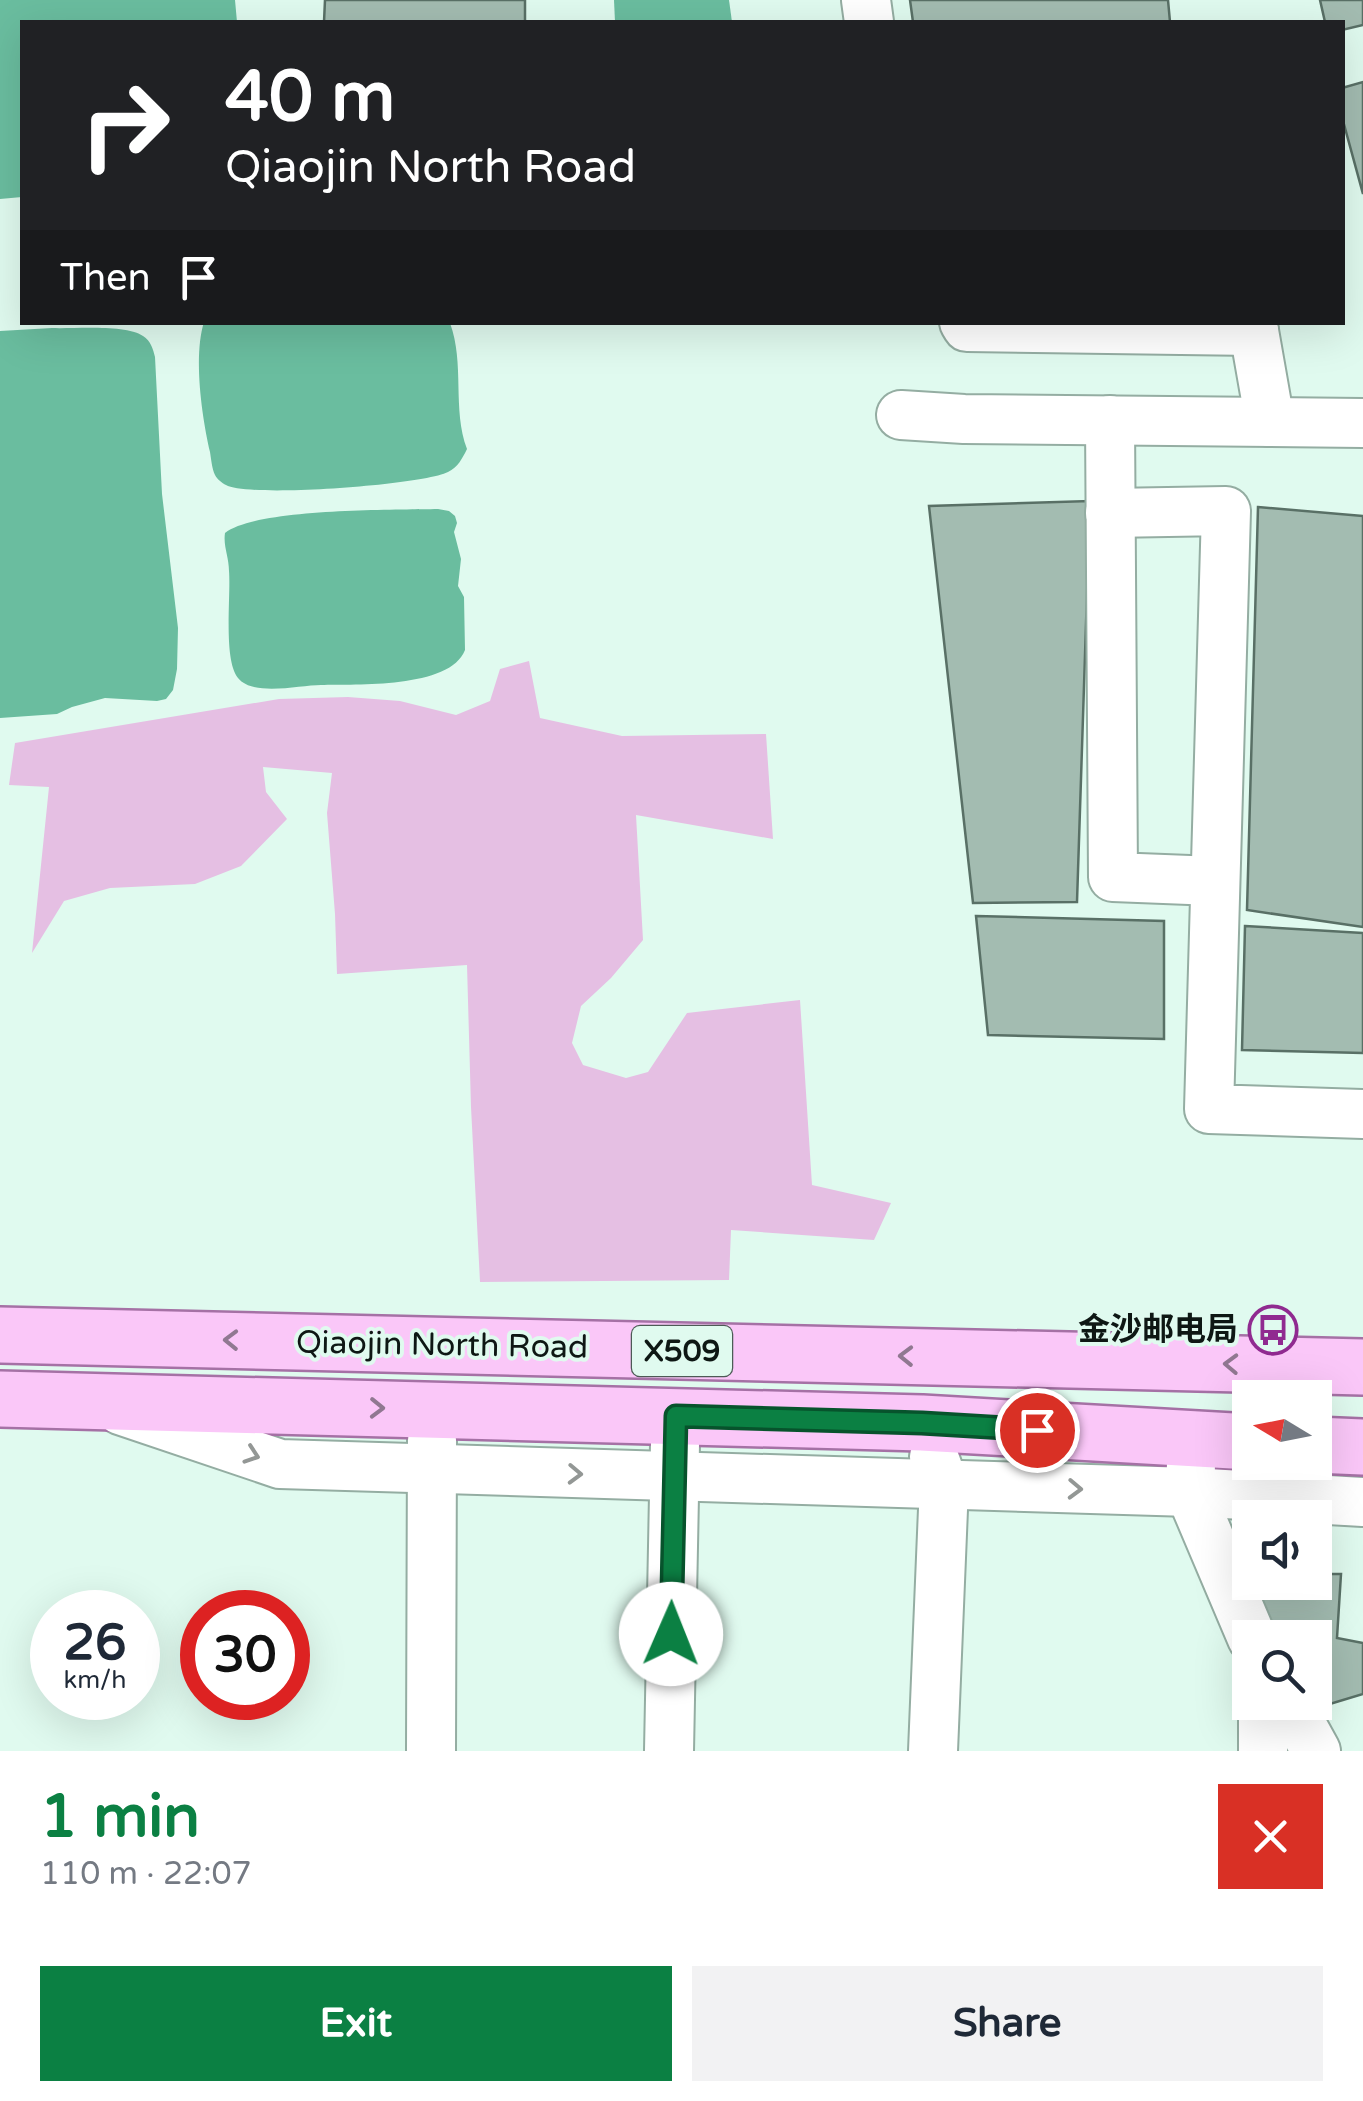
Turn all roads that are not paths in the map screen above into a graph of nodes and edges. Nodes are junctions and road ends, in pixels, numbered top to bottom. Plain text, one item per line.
1 (966, 325) edge
2 (1252, 327) edge
3 (901, 416) dead end
4 (1110, 420) junction
5 (1270, 422) junction
6 (1363, 423) edge
7 (1110, 513) junction
8 (1215, 881) junction
9 (1363, 1114) edge
10 (0, 1335) edge
11 (1363, 1367) edge
12 (0, 1398) edge
13 (93, 1401) junction
14 (432, 1409) junction
15 (676, 1416) junction
16 (922, 1423) junction
17 (1192, 1439) junction
18 (1232, 1441) edge
19 (1332, 1445) edge
20 (1363, 1447) edge
21 (432, 1469) junction
22 (674, 1477) junction
23 (944, 1485) junction
24 (1190, 1492) junction
25 (1363, 1502) edge
26 (1244, 1620) edge
27 (1263, 1720) edge
28 (1299, 1720) edge
29 (431, 1751) edge
30 (669, 1751) edge
31 (934, 1751) edge
32 (1262, 1751) edge
33 (1316, 1751) edge

1 - 2 street
2 - 5 street
3 - 4 street
4 - 5 street
4 - 7 street
5 - 6 street
7 - 8 street
7 - 8 street
8 - 9 street
11 -> 10 main road, Qiaojin North Road / X509
12 - 13 main road, Qiaojin North Road / X509
13 -> 14 main road, Qiaojin North Road / X509
13 -> 21 street
14 - 15 main road, Qiaojin North Road / X509
14 - 21 street
15 - 16 main road, Qiaojin North Road / X509
15 - 22 street
16 - 17 main road, Qiaojin North Road / X509
16 - 23 street
17 - 18 main road, Qiaojin North Road / X509
17 - 24 street
19 - 20 main road
21 -> 22 street
21 - 29 street
22 - 23 street
22 - 30 street
23 -> 24 street
23 - 31 street
24 - 25 street
24 - 26 street
27 - 32 street
28 - 33 street

